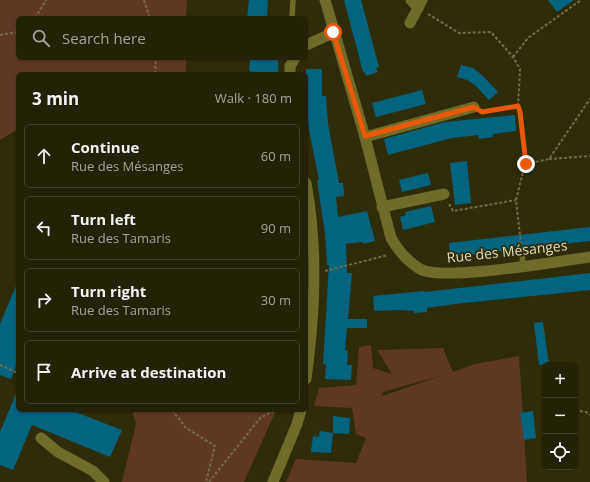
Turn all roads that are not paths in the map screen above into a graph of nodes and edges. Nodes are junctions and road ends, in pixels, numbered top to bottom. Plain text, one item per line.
1 (293, 0) edge
2 (324, 0) edge
3 (417, 3) edge
4 (292, 16) edge
5 (410, 23) dead end
6 (333, 32) junction
7 (308, 44) edge
8 (474, 107) road end
9 (365, 136) junction
10 (308, 194) edge
11 (444, 194) road end
12 (382, 207) junction
13 (522, 253) road end
14 (590, 257) edge
15 (523, 266) junction
16 (308, 363) edge
17 (300, 412) edge
18 (41, 438) dead end
19 (104, 482) edge
20 (273, 482) edge

1 - 4 lane
2 - 6 street, Rue des Mésanges
3 - 5 street
6 - 7 street
6 - 9 street, Rue des Mésanges
8 - 9 street
9 - 12 street, Rue des Mésanges
10 - 16 street
11 - 12 street
12 - 15 street, Rue des Mésanges
13 - 15 lane
14 - 15 street, Rue des Mésanges
17 - 20 street
18 - 19 street

